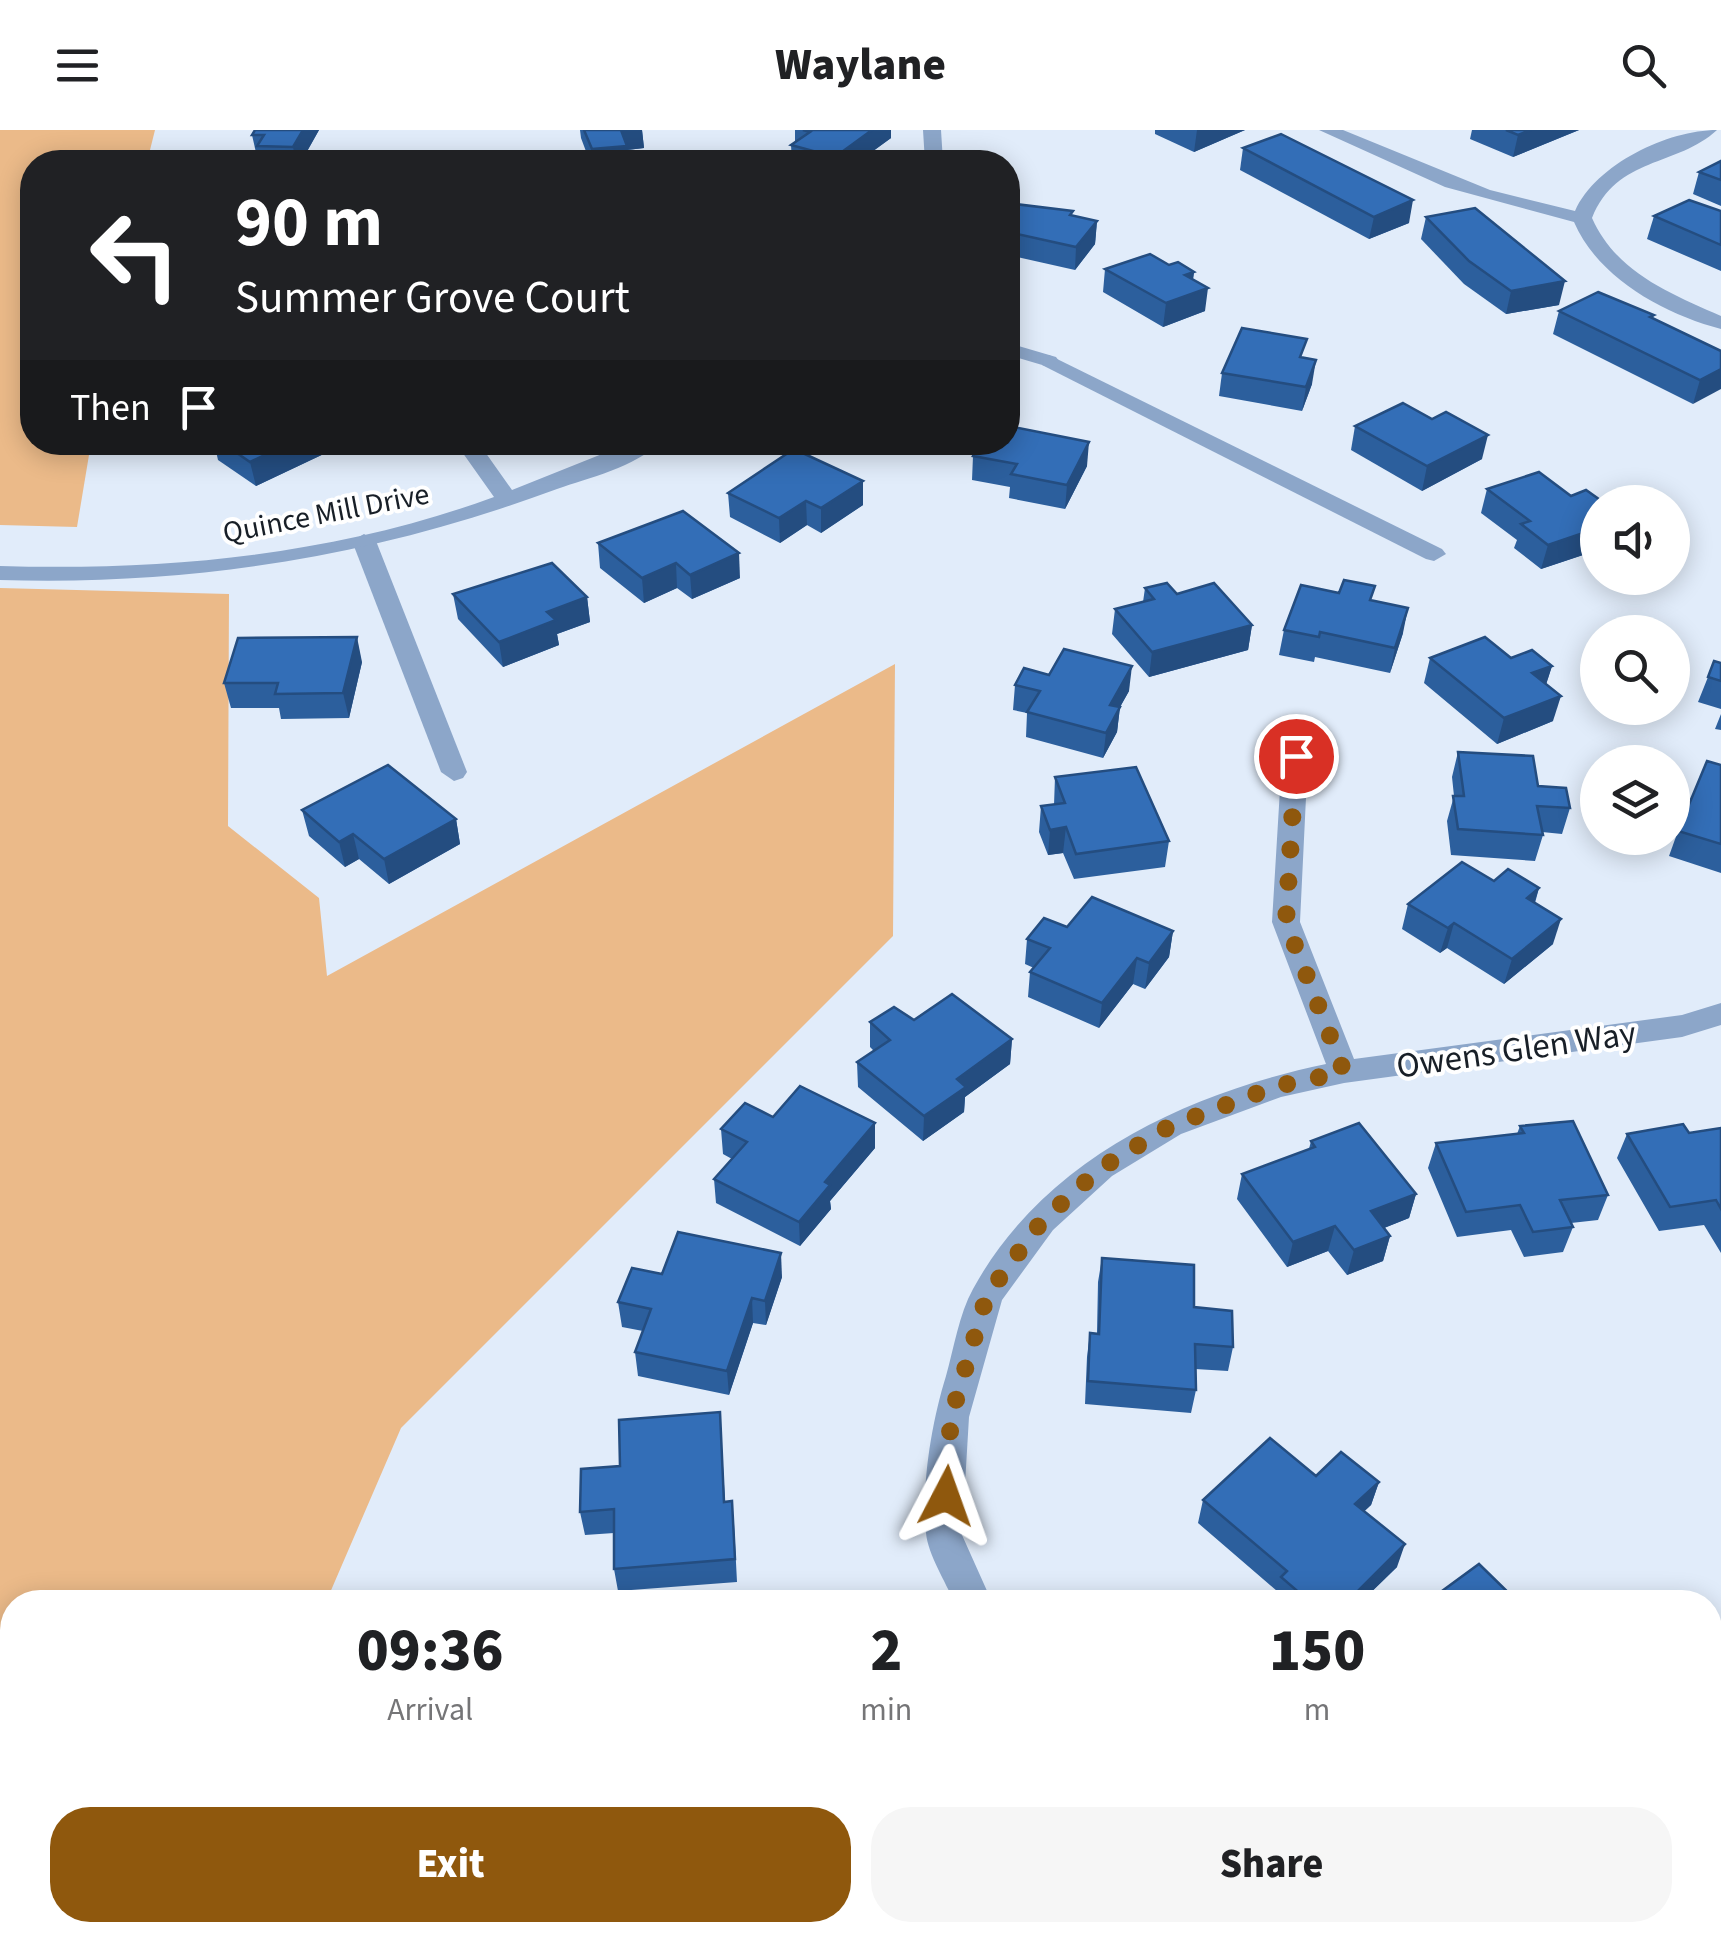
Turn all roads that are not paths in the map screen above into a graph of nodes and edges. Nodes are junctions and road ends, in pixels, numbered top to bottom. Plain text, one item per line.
1 (1328, 130) edge
2 (1708, 130) edge
3 (1582, 218) junction
4 (1721, 323) edge
5 (1020, 353) edge
6 (475, 455) edge
7 (618, 455) edge
8 (508, 502) junction
9 (364, 541) junction
10 (1434, 554) dead end
11 (0, 573) edge
12 (1296, 756) dead end
13 (454, 772) dead end
14 (1721, 1014) edge
15 (1344, 1072) junction
16 (968, 1590) edge

1 - 3 street
2 - 3 street
3 - 4 street
5 - 10 street
6 - 8 street
7 - 8 street, Quince Mill Drive
8 - 9 street, Quince Mill Drive
9 - 11 street, Quince Mill Drive
9 - 13 street
12 - 15 street
14 - 15 street, Owens Glen Way
15 - 16 street, Owens Glen Way

